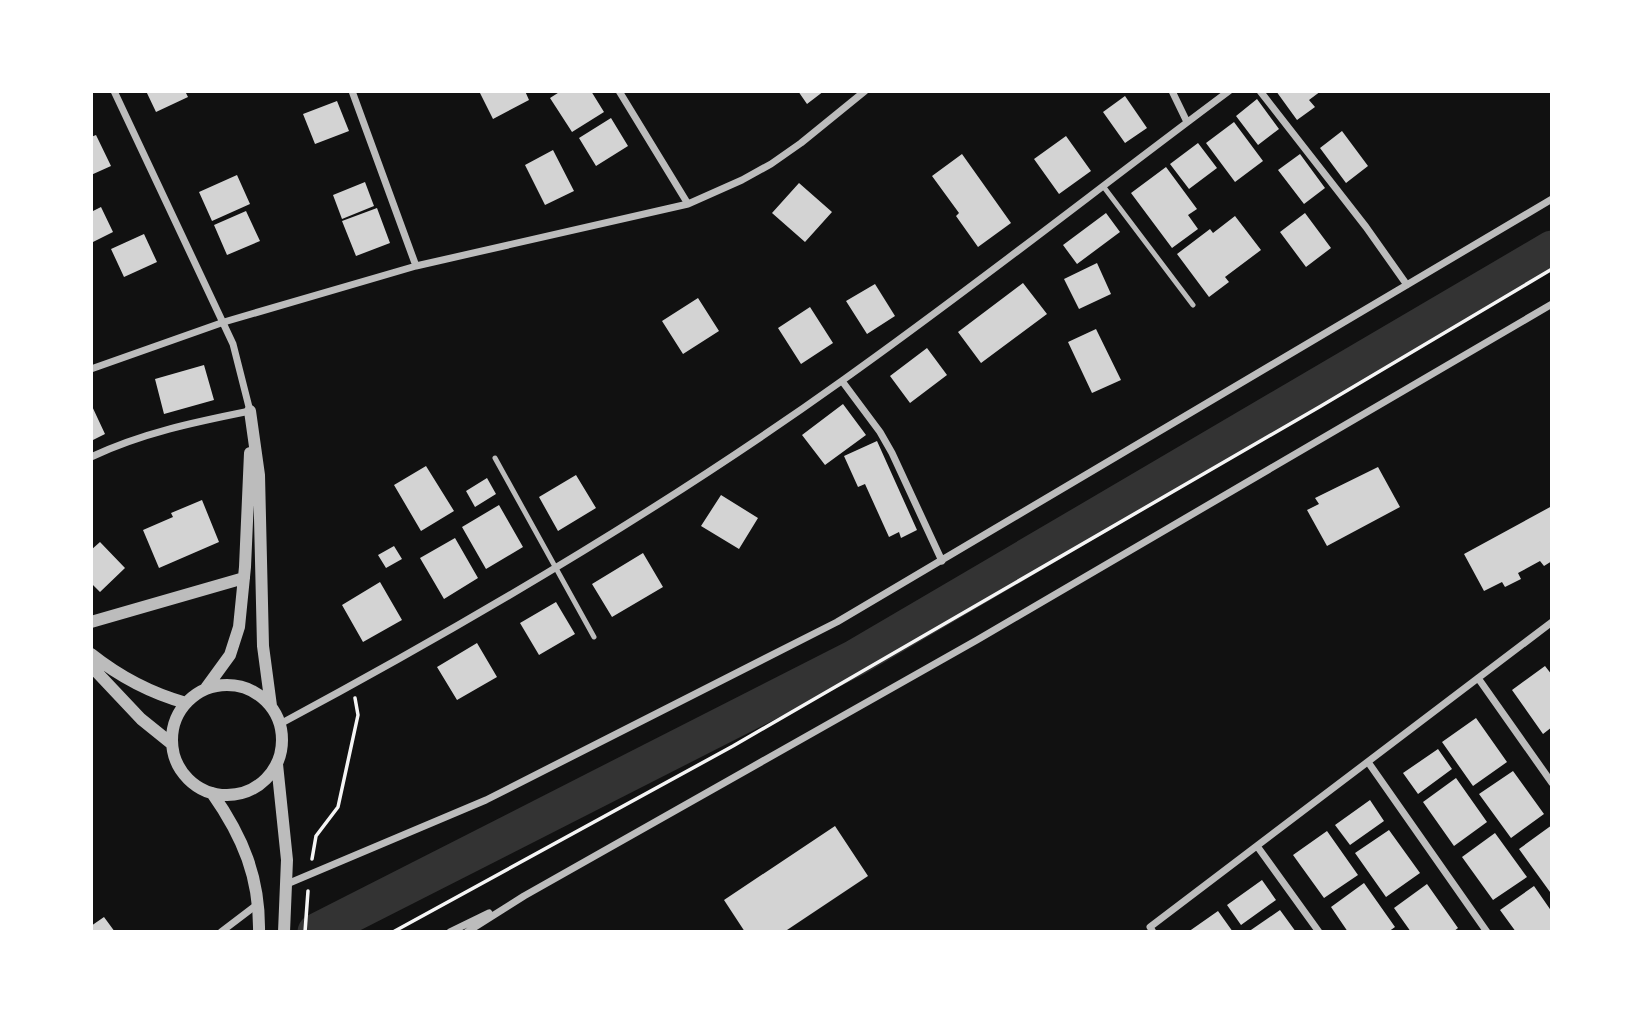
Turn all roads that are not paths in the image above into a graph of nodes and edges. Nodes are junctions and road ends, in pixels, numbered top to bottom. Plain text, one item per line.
1 (114, 91) edge
2 (352, 91) edge
3 (619, 91) edge
4 (1171, 91) edge
5 (1228, 91) edge
6 (1260, 91) edge
7 (860, 93) edge
8 (1187, 122) junction
9 (1103, 186) junction
10 (1552, 200) edge
11 (688, 204) junction
12 (416, 267) junction
13 (1407, 285) junction
14 (1193, 304) dead end
15 (1552, 304) edge
16 (224, 322) junction
17 (91, 369) edge
18 (842, 381) junction
19 (250, 411) junction
20 (91, 457) edge
21 (495, 458) dead end
22 (942, 561) junction
23 (554, 568) junction
24 (244, 578) junction
25 (91, 622) edge
26 (1552, 622) edge
27 (594, 637) dead end
28 (91, 654) edge
29 (91, 666) edge
30 (1478, 678) junction
31 (205, 689) junction
32 (186, 703) junction
33 (271, 706) junction
34 (280, 724) junction
35 (172, 744) junction
36 (1368, 762) junction
37 (277, 764) junction
38 (1552, 783) edge
39 (212, 793) junction
40 (1256, 846) junction
41 (287, 884) junction
42 (524, 896) junction
43 (259, 903) junction
44 (1152, 930) edge
45 (220, 932) edge
46 (259, 932) edge
47 (284, 932) edge
48 (450, 932) edge
49 (467, 932) edge
50 (1319, 932) edge
51 (1487, 932) edge

1 - 16 street
2 - 12 street
3 - 11 street
4 - 8 street
5 - 8 street
6 - 13 street
7 - 11 street
8 - 9 street
9 - 14 lane
9 - 18 street
10 - 13 street
11 - 12 street
12 - 16 street
13 - 22 street
15 - 42 street
16 - 17 street
16 - 19 street
18 - 22 street
18 - 23 street
19 - 20 street
19 - 24 street
19 - 33 street
21 - 23 lane
22 - 41 street
23 - 27 lane
23 - 34 street
24 - 25 street
24 - 31 street
26 - 30 street
28 - 32 street
29 - 35 street
30 - 36 street
30 - 38 street
31 - 32 street
31 - 33 street
32 - 35 street
33 - 34 street
34 - 37 street
35 - 39 street
36 - 40 street
36 - 51 street
37 - 39 street
37 - 41 street
39 - 43 street
40 - 44 street
40 - 50 street
41 - 47 street
42 - 48 street
42 - 49 street
43 - 45 street
43 - 46 street

